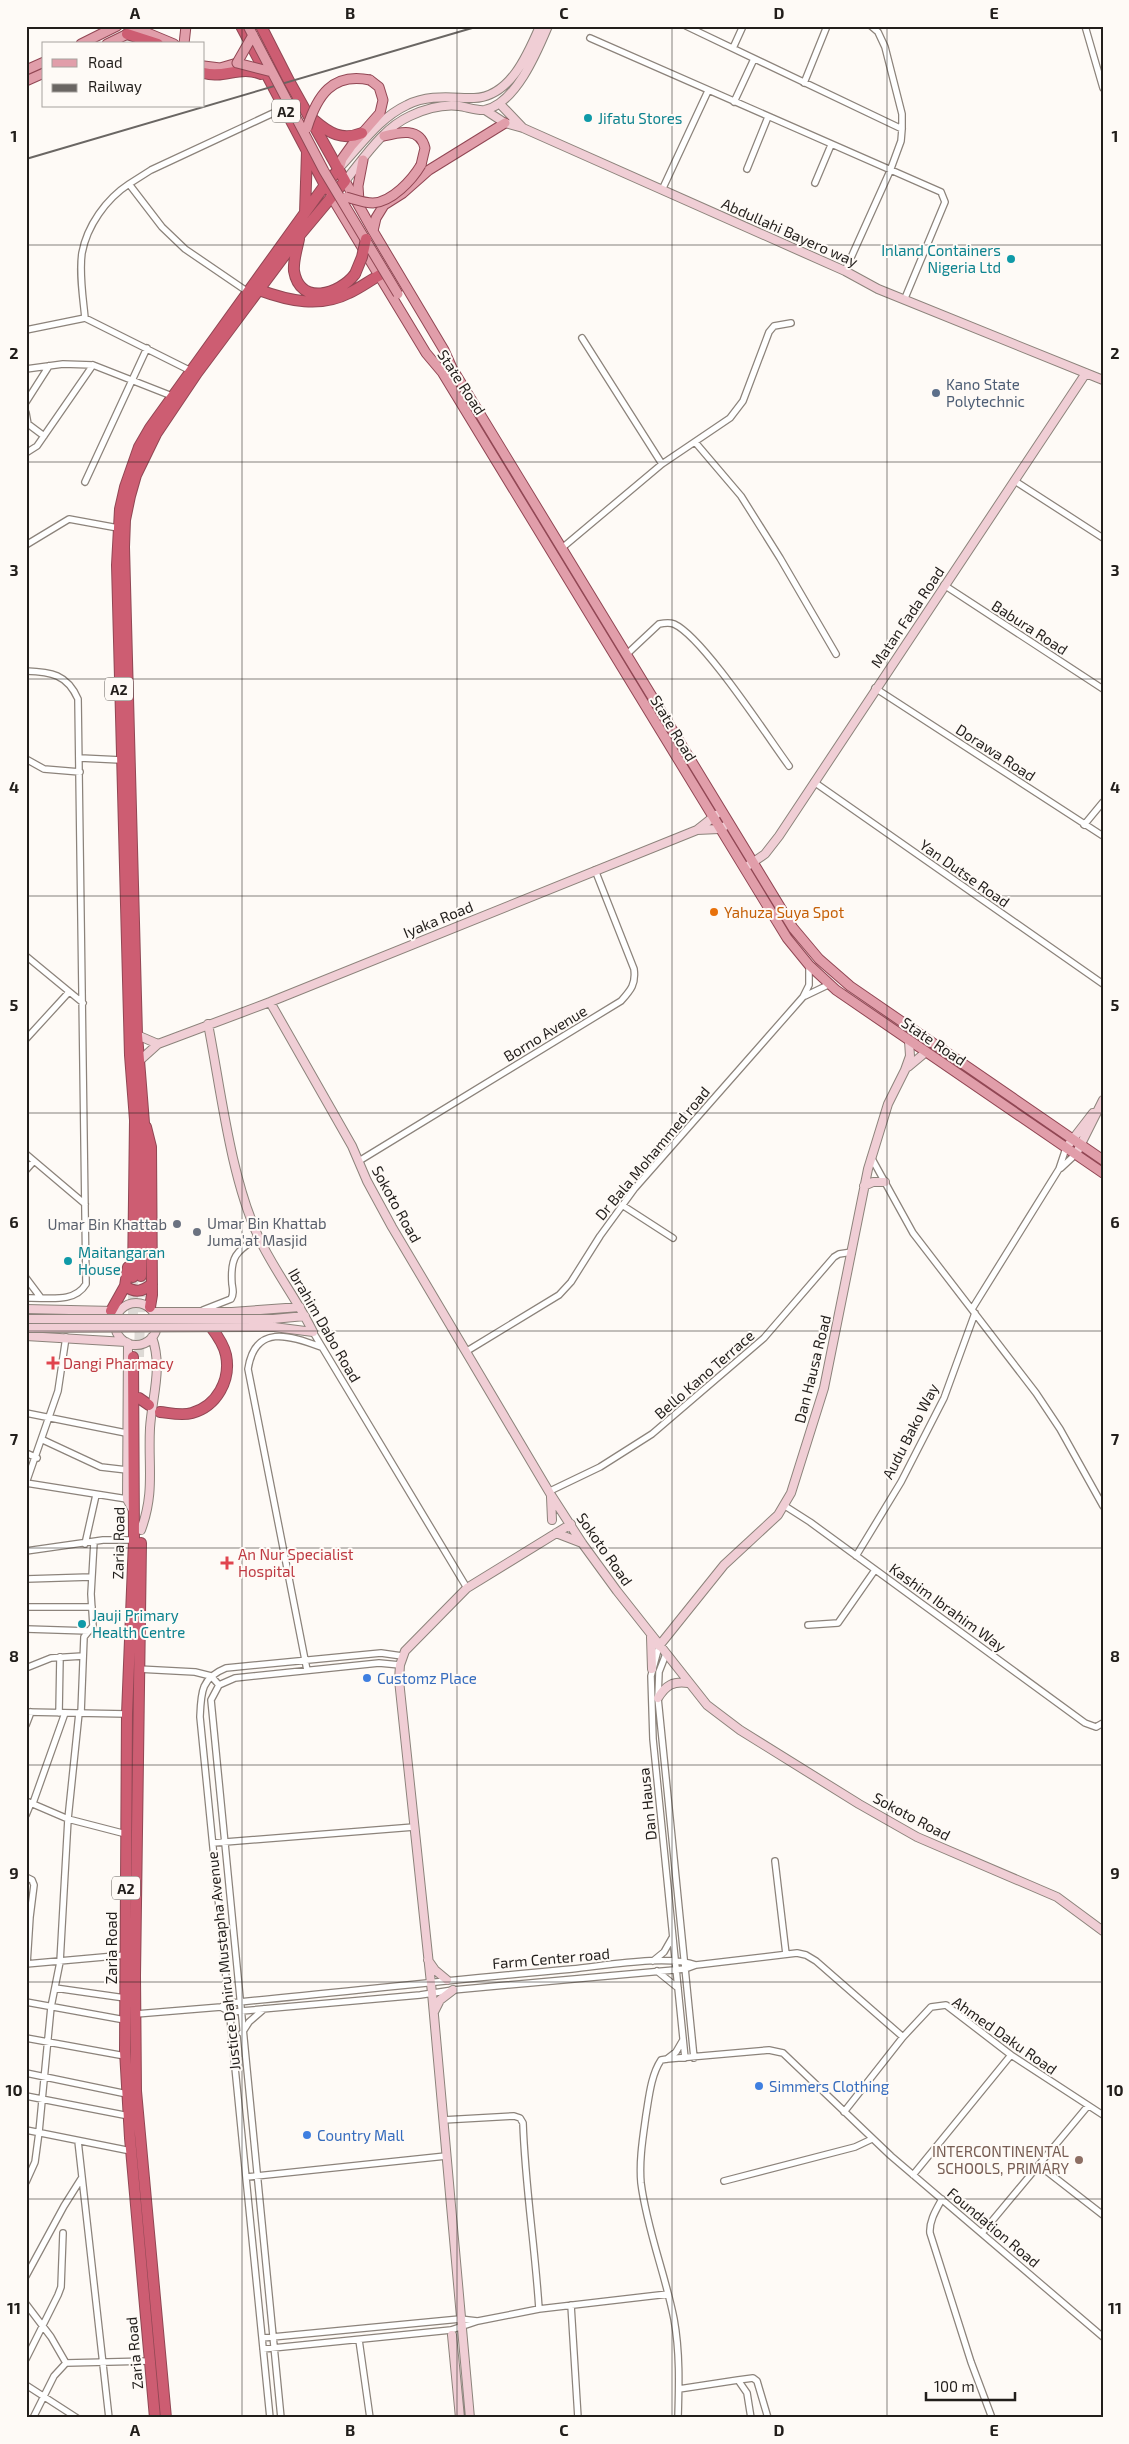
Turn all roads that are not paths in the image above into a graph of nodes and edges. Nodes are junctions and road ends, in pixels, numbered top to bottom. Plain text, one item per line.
1 (116, 26) edge
2 (186, 26) edge
3 (240, 26) edge
4 (248, 26) edge
5 (262, 26) edge
6 (540, 26) edge
7 (548, 26) edge
8 (686, 26) edge
9 (743, 26) edge
10 (827, 26) edge
11 (871, 26) edge
12 (1085, 26) edge
13 (141, 28) edge
14 (254, 31) edge
15 (127, 34) junction
16 (590, 38) dead end
17 (84, 42) edge
18 (110, 42) edge
19 (152, 42) edge
20 (170, 42) edge
21 (184, 42) edge
22 (733, 48) junction
23 (754, 58) junction
24 (42, 63) edge
25 (237, 63) junction
26 (205, 66) edge
27 (26, 70) edge
28 (205, 73) edge
29 (42, 74) edge
30 (270, 75) junction
31 (26, 81) edge
32 (804, 83) junction
33 (1103, 88) edge
34 (708, 91) junction
35 (734, 102) junction
36 (500, 104) junction
37 (284, 108) junction
38 (485, 110) junction
39 (308, 115) junction
40 (768, 117) junction
41 (505, 123) junction
42 (307, 128) junction
43 (523, 128) junction
44 (902, 129) junction
45 (362, 134) junction
46 (384, 136) junction
47 (831, 145) junction
48 (307, 151) junction
49 (363, 160) junction
50 (339, 169) junction
51 (747, 169) dead end
52 (890, 171) junction
53 (345, 180) junction
54 (815, 183) dead end
55 (129, 184) junction
56 (325, 185) junction
57 (662, 190) junction
58 (331, 196) junction
59 (346, 197) junction
60 (362, 211) junction
61 (305, 213) junction
62 (373, 231) junction
63 (300, 236) junction
64 (366, 239) junction
65 (845, 271) junction
66 (380, 275) junction
67 (259, 290) junction
68 (248, 292) junction
69 (400, 293) junction
70 (905, 298) junction
71 (85, 318) junction
72 (790, 323) dead end
73 (26, 330) edge
74 (582, 338) dead end
75 (147, 348) junction
76 (93, 365) junction
77 (49, 366) junction
78 (452, 368) junction
79 (26, 369) edge
80 (190, 370) junction
81 (442, 372) junction
82 (1086, 373) junction
83 (1103, 380) edge
84 (131, 381) junction
85 (172, 396) junction
86 (26, 402) edge
87 (26, 413) edge
88 (44, 436) junction
89 (695, 442) junction
90 (26, 453) edge
91 (662, 464) junction
92 (1014, 481) junction
93 (85, 482) dead end
94 (118, 528) junction
95 (1103, 538) edge
96 (26, 545) edge
97 (562, 548) junction
98 (944, 586) junction
99 (627, 654) junction
100 (836, 654) dead end
101 (26, 672) edge
102 (875, 688) junction
103 (1103, 689) edge
104 (80, 758) junction
105 (26, 759) edge
106 (121, 760) junction
107 (789, 766) dead end
108 (80, 772) junction
109 (814, 782) junction
110 (1103, 802) edge
111 (721, 812) junction
112 (712, 817) junction
113 (729, 824) junction
114 (1084, 825) junction
115 (719, 829) junction
116 (697, 830) junction
117 (1103, 836) edge
118 (753, 863) junction
119 (743, 868) junction
120 (594, 870) junction
121 (26, 956) edge
122 (809, 965) junction
123 (830, 984) junction
124 (1103, 984) edge
125 (69, 992) junction
126 (803, 997) junction
127 (270, 1002) junction
128 (83, 1003) junction
129 (208, 1024) junction
130 (138, 1035) junction
131 (26, 1039) edge
132 (909, 1041) junction
133 (158, 1044) junction
134 (926, 1052) junction
135 (138, 1062) junction
136 (905, 1070) junction
137 (1102, 1101) edge
138 (139, 1121) junction
139 (1072, 1139) junction
140 (1081, 1146) junction
141 (1066, 1148) junction
142 (26, 1154) edge
143 (1076, 1154) junction
144 (871, 1157) junction
145 (1103, 1160) edge
146 (34, 1161) junction
147 (359, 1161) junction
148 (1059, 1169) junction
149 (26, 1170) edge
150 (1103, 1173) edge
151 (885, 1182) junction
152 (864, 1186) junction
153 (86, 1204) junction
154 (622, 1205) junction
155 (258, 1236) junction
156 (673, 1238) dead end
157 (852, 1252) junction
158 (137, 1277) tunnel mouth
159 (26, 1278) edge
160 (152, 1284) junction
161 (125, 1286) junction
162 (26, 1298) edge
163 (41, 1298) junction
164 (300, 1307) junction
165 (26, 1309) edge
166 (152, 1310) junction
167 (115, 1311) junction
168 (974, 1311) junction
169 (198, 1312) junction
170 (306, 1316) junction
171 (26, 1319) edge
172 (273, 1323) junction
173 (211, 1327) junction
174 (26, 1328) edge
175 (313, 1332) junction
176 (26, 1336) edge
177 (66, 1337) junction
178 (152, 1337) junction
179 (127, 1343) junction
180 (321, 1347) junction
181 (467, 1351) junction
182 (140, 1398) junction
183 (149, 1405) dead end
184 (160, 1412) dead end
185 (26, 1413) edge
186 (50, 1418) junction
187 (126, 1433) junction
188 (43, 1440) junction
189 (26, 1453) edge
190 (37, 1458) junction
191 (127, 1470) junction
192 (26, 1483) edge
193 (551, 1493) junction
194 (96, 1495) junction
195 (127, 1499) junction
196 (785, 1506) junction
197 (1103, 1506) edge
198 (134, 1512) junction
199 (552, 1520) dead end
200 (570, 1524) junction
201 (141, 1530) junction
202 (556, 1533) junction
203 (134, 1540) junction
204 (94, 1542) junction
205 (582, 1543) junction
206 (85, 1544) junction
207 (26, 1551) edge
208 (856, 1556) junction
209 (875, 1570) junction
210 (91, 1577) junction
211 (26, 1579) edge
212 (467, 1588) junction
213 (26, 1607) edge
214 (92, 1607) junction
215 (808, 1626) dead end
216 (26, 1629) edge
217 (89, 1631) junction
218 (670, 1634) junction
219 (650, 1635) junction
220 (659, 1646) junction
221 (666, 1654) junction
222 (84, 1656) junction
223 (402, 1656) junction
224 (60, 1657) junction
225 (305, 1659) junction
226 (400, 1665) junction
227 (26, 1668) edge
228 (138, 1669) junction
229 (307, 1670) junction
230 (652, 1670) junction
231 (211, 1676) junction
232 (688, 1683) junction
233 (219, 1686) junction
234 (658, 1698) junction
235 (29, 1712) edge
236 (62, 1713) junction
237 (80, 1713) junction
238 (127, 1714) junction
239 (1103, 1723) edge
240 (26, 1725) edge
241 (30, 1802) edge
242 (26, 1815) edge
243 (68, 1818) junction
244 (414, 1827) junction
245 (126, 1834) junction
246 (224, 1842) junction
247 (213, 1843) junction
248 (775, 1861) dead end
249 (26, 1877) edge
250 (1103, 1931) edge
251 (672, 1936) junction
252 (786, 1954) junction
253 (126, 1955) junction
254 (427, 1958) junction
255 (675, 1961) junction
256 (685, 1961) junction
257 (60, 1962) junction
258 (652, 1962) junction
259 (27, 1964) edge
260 (696, 1965) junction
261 (686, 1969) junction
262 (676, 1970) junction
263 (658, 1971) junction
264 (447, 1980) junction
265 (430, 1982) junction
266 (55, 1988) junction
267 (678, 1988) junction
268 (453, 1990) junction
269 (432, 1993) junction
270 (125, 1998) junction
271 (26, 2002) edge
272 (239, 2002) junction
273 (229, 2003) junction
274 (51, 2006) junction
275 (220, 2007) junction
276 (264, 2009) junction
277 (240, 2011) junction
278 (230, 2012) junction
279 (136, 2014) junction
280 (433, 2016) junction
281 (125, 2020) junction
282 (242, 2032) junction
283 (903, 2037) junction
284 (26, 2038) edge
285 (683, 2040) junction
286 (48, 2042) junction
287 (1011, 2055) junction
288 (125, 2056) junction
289 (685, 2058) junction
290 (694, 2058) junction
291 (667, 2059) junction
292 (26, 2073) edge
293 (44, 2076) junction
294 (127, 2094) junction
295 (26, 2096) edge
296 (42, 2099) junction
297 (1087, 2107) junction
298 (844, 2112) junction
299 (1103, 2115) edge
300 (129, 2116) junction
301 (443, 2120) junction
302 (26, 2130) edge
303 (39, 2132) junction
304 (872, 2139) junction
305 (78, 2141) junction
306 (131, 2151) junction
307 (446, 2156) junction
308 (1040, 2166) junction
309 (912, 2175) junction
310 (247, 2177) junction
311 (256, 2177) junction
312 (81, 2179) junction
313 (724, 2181) dead end
314 (26, 2182) edge
315 (942, 2199) junction
316 (1103, 2215) edge
317 (63, 2233) dead end
318 (982, 2233) junction
319 (26, 2276) edge
320 (668, 2294) junction
321 (26, 2304) edge
322 (571, 2305) junction
323 (539, 2309) junction
324 (461, 2323) junction
325 (42, 2327) junction
326 (452, 2335) dead end
327 (1103, 2337) edge
328 (262, 2338) junction
329 (273, 2338) junction
330 (359, 2340) junction
331 (264, 2349) junction
332 (274, 2349) junction
333 (26, 2359) edge
334 (150, 2361) junction
335 (103, 2362) junction
336 (66, 2363) junction
337 (738, 2380) junction
338 (26, 2386) edge
339 (679, 2389) junction
340 (43, 2396) junction
341 (34, 2418) edge
342 (76, 2418) edge
343 (109, 2418) edge
344 (155, 2418) edge
345 (166, 2418) edge
346 (270, 2418) edge
347 (281, 2418) edge
348 (370, 2418) edge
349 (460, 2418) edge
350 (470, 2418) edge
351 (578, 2418) edge
352 (678, 2418) edge
353 (752, 2418) edge
354 (768, 2418) edge
355 (992, 2418) edge

1 - 17 main road
2 - 21 main road
3 - 30 highway, A2
4 - 14 main road, bridge
5 - 39 highway, A2
6 - 50 street
7 - 36 street
8 - 22 street
9 - 22 street
10 - 32 street
11 - 44 street
12 - 33 street
13 - 15 main road
13 - 20 main road
14 - 25 main road, bridge
14 - 30 main road, bridge
14 - 42 main road
15 - 18 main road
15 - 19 highway
16 - 34 street
22 - 23 street
23 - 32 street
23 - 35 street
24 - 27 main road
25 - 26 main road
25 - 30 main road, bridge
28 - 30 highway
29 - 31 main road
30 - 37 highway, A2
30 - 64 main road, bridge
32 - 44 street
34 - 35 street
34 - 57 street
35 - 40 street
36 - 38 street
36 - 43 street
37 - 48 highway, A2
37 - 55 street
38 - 41 street
38 - 46 street
39 - 45 highway
39 - 50 highway, A2
40 - 47 street
40 - 51 street
41 - 43 street
41 - 62 main road
42 - 45 main road, bridge
42 - 59 main road
43 - 57 street, Abdullahi Bayero way
44 - 52 street
45 - 50 main road
46 - 49 street
46 - 59 main road, bridge
47 - 52 street
47 - 54 street
48 - 56 highway, A2
48 - 61 highway
49 - 53 street
49 - 60 main road
50 - 53 highway, A2
50 - 56 highway, A2
52 - 65 street
52 - 70 street
53 - 58 highway, A2
53 - 60 main road, State Road
55 - 68 street
55 - 71 street
56 - 58 highway, A2
56 - 61 highway, A2
57 - 65 street, Abdullahi Bayero way
58 - 63 highway, A2
58 - 66 main road, State Road
59 - 69 main road
60 - 62 main road, State Road
61 - 68 highway, A2
62 - 78 main road, State Road
63 - 64 highway, bridge
63 - 67 highway, A2
64 - 69 main road, bridge
65 - 70 street, Abdullahi Bayero way
66 - 67 highway
66 - 81 main road, State Road
67 - 130 highway, A2
68 - 80 highway, A2
69 - 78 main road
69 - 81 main road
70 - 82 street, Abdullahi Bayero way
71 - 73 street
71 - 75 street
72 - 89 street
74 - 91 street
75 - 80 street
75 - 84 street
76 - 77 street
76 - 84 street
76 - 88 street
77 - 79 street
77 - 86 street
78 - 97 main road, State Road
80 - 85 highway, A2
81 - 112 main road, State Road
82 - 83 street, Abdullahi Bayero way
82 - 92 street, Matan Fada Road
84 - 85 street
84 - 93 street
85 - 94 highway, A2
87 - 88 street
88 - 90 street
89 - 91 street
89 - 100 street
91 - 97 street
92 - 95 street
92 - 98 street, Matan Fada Road
94 - 96 street
94 - 106 highway, A2
97 - 99 main road, State Road
98 - 102 street, Matan Fada Road
98 - 103 street, Babura Road
99 - 107 street
99 - 111 main road, State Road
101 - 104 street
102 - 109 street, Matan Fada Road
102 - 114 street, Dorawa Road
104 - 106 street
104 - 108 street
105 - 108 street
106 - 138 highway, A2
108 - 128 street
109 - 118 street, Matan Fada Road
109 - 124 street, Yan Dutse Road
110 - 114 street
111 - 112 street
111 - 113 main road, State Road
112 - 115 main road, State Road
112 - 116 street
113 - 115 street, Iyaka Road
113 - 118 main road, State Road
114 - 117 street, Dorawa Road
115 - 116 street, Iyaka Road
115 - 119 main road, State Road
116 - 120 street, Iyaka Road
118 - 119 street, Matan Fada Road
118 - 139 main road, State Road
119 - 122 main road, State Road
120 - 127 street, Iyaka Road
120 - 147 street, Borno Avenue
121 - 125 street
122 - 123 main road, State Road
122 - 126 street
123 - 126 street
123 - 132 main road, State Road
125 - 128 street
125 - 131 street
126 - 154 street, Dr Bala Mohammed road
127 - 129 street, Iyaka Road
127 - 147 street, Sokoto Road
128 - 153 street
129 - 133 street, Iyaka Road
129 - 155 street, Ibrahim Dabo Road
130 - 133 street
130 - 135 highway, A2
132 - 134 main road, State Road
132 - 136 street, Dan Hausa Road
133 - 135 street
134 - 136 street, Dan Hausa Road
134 - 141 main road, State Road
135 - 138 highway, A2
136 - 144 street, Dan Hausa Road
137 - 139 street
137 - 140 street
138 - 158 highway, A2
138 - 160 highway
138 - 161 highway
139 - 140 main road, State Road
139 - 141 street
140 - 143 street
140 - 145 main road, State Road
141 - 143 main road, State Road
141 - 148 street
142 - 146 street
143 - 148 street
143 - 150 main road, State Road
144 - 151 street
144 - 152 street, Dan Hausa Road
146 - 149 street
146 - 153 street
147 - 181 street, Sokoto Road
148 - 168 street, Audu Bako Way
151 - 152 street
151 - 168 street
152 - 157 street, Dan Hausa Road
153 - 163 street
154 - 156 street
154 - 181 street, Dr Bala Mohammed road
155 - 164 street, Ibrahim Dabo Road
155 - 169 street
157 - 193 street, Bello Kano Terrace
157 - 196 street, Dan Hausa Road
159 - 163 street
160 - 161 highway
160 - 166 highway
161 - 167 highway
162 - 163 street
164 - 169 street
164 - 170 street, Ibrahim Dabo Road
165 - 167 street
166 - 167 street
166 - 169 street
166 - 178 street
167 - 179 street
168 - 197 street
168 - 208 street, Audu Bako Way
170 - 172 street
170 - 175 street, Ibrahim Dabo Road
171 - 172 street, bridge
172 - 173 street, bridge
172 - 175 street
173 - 174 street, bridge
173 - 184 highway
175 - 180 street, Ibrahim Dabo Road
176 - 177 street
177 - 179 street
177 - 186 street
178 - 179 street
178 - 201 street
179 - 187 street
180 - 212 street, Ibrahim Dabo Road
180 - 225 street
181 - 193 street, Sokoto Road
182 - 183 highway
182 - 198 highway, Zaria Road / A2
182 - 201 highway, Zaria Road / A2
185 - 186 street
186 - 187 street
186 - 188 street
187 - 191 street
188 - 190 street
188 - 191 street
189 - 190 street
190 - 192 street
191 - 195 street
192 - 194 street
193 - 199 street
193 - 200 street, Sokoto Road
194 - 195 street
194 - 206 street
195 - 198 street
196 - 208 street, Kashim Ibrahim Way
196 - 218 street, Dan Hausa Road
198 - 203 highway, Zaria Road / A2
200 - 202 street
200 - 205 street, Sokoto Road
201 - 228 highway, Zaria Road / A2
202 - 205 street
202 - 212 street
203 - 204 street
203 - 238 highway, Zaria Road / A2
204 - 206 street
204 - 210 street
205 - 219 street, Sokoto Road
206 - 207 street
208 - 209 street, Kashim Ibrahim Way
209 - 215 street
209 - 239 street, Kashim Ibrahim Way
210 - 211 street
210 - 214 street
212 - 223 street
213 - 214 street
214 - 217 street
216 - 217 street
217 - 222 street
218 - 220 street, Dan Hausa Road
218 - 221 street
219 - 220 street, Sokoto Road
219 - 230 street
220 - 221 street, Sokoto Road
220 - 230 street, Dan Hausa
221 - 232 street, Sokoto Road
221 - 234 street, Dan Hausa
222 - 224 street
222 - 237 street
223 - 225 street
223 - 226 street
224 - 227 street
224 - 236 street
225 - 229 street
225 - 231 street
226 - 229 street
226 - 244 street
228 - 231 street
228 - 279 highway, Zaria Road / A2
229 - 233 street
230 - 251 street, Dan Hausa
231 - 233 street
231 - 247 street
232 - 234 street
232 - 250 street, Sokoto Road
233 - 246 street, Justice Dahiru Mustapha Avenue
234 - 256 street, Dan Hausa
235 - 236 street
235 - 240 street
236 - 237 street
236 - 241 street
237 - 238 street
237 - 243 street
238 - 245 highway, Zaria Road / A2
241 - 242 street
241 - 243 street
243 - 245 street
243 - 257 street
244 - 246 street
244 - 254 street
245 - 253 highway, Zaria Road / A2
246 - 247 street
246 - 272 street, Justice Dahiru Mustapha Avenue
247 - 273 street
248 - 252 street
249 - 259 street
251 - 255 street, Dan Hausa
251 - 258 street
252 - 260 street
252 - 283 street
253 - 257 street
253 - 270 highway, Zaria Road / A2
254 - 264 street
254 - 265 street
255 - 256 street, Farm Center road
255 - 258 street, Farm Center road
255 - 262 street, Dan Hausa
256 - 260 street, Farm Center road
256 - 261 street, Dan Hausa
257 - 259 street
257 - 266 street
258 - 264 street, Farm Center road
260 - 261 street
261 - 262 street
261 - 290 street, Dan Hausa
262 - 263 street
262 - 267 street, Dan Hausa
263 - 267 street
263 - 268 street
264 - 265 street, Farm Center road
265 - 269 street
265 - 272 street, Farm Center road
266 - 270 street
266 - 274 street
267 - 285 street, Dan Hausa
268 - 269 street
268 - 280 street
269 - 276 street
269 - 280 street
270 - 281 highway, Zaria Road / A2
271 - 274 street
272 - 273 street, Farm Center road
272 - 277 street, Justice Dahiru Mustapha Avenue
273 - 275 street, Farm Center road
273 - 278 street
274 - 281 street
274 - 286 street
275 - 278 street
275 - 279 street
276 - 277 street
276 - 282 street
277 - 278 street
277 - 282 street, Justice Dahiru Mustapha Avenue
278 - 310 street
279 - 345 highway, Zaria Road / A2
280 - 301 street
281 - 288 highway, Zaria Road / A2
282 - 311 street, Justice Dahiru Mustapha Avenue
283 - 287 street, Ahmed Daku Road
283 - 298 street, Ahmed Daku Road
284 - 286 street
285 - 289 street, Dan Hausa
285 - 291 street
286 - 288 street
286 - 293 street
287 - 297 street, Ahmed Daku Road
287 - 309 street
288 - 294 highway, Zaria Road / A2
289 - 290 street, Foundation Road
289 - 291 street, Foundation Road
290 - 298 street, Foundation Road
291 - 320 street
292 - 293 street
293 - 294 street
293 - 296 street
294 - 300 highway, Zaria Road / A2
295 - 296 street
296 - 300 street
296 - 303 street
297 - 299 street, Ahmed Daku Road
297 - 308 street
298 - 304 street, Foundation Road
300 - 306 highway, Zaria Road / A2
301 - 307 street
301 - 323 street
302 - 303 street
303 - 305 street
303 - 314 street
304 - 309 street, Foundation Road
304 - 313 street
305 - 306 street
305 - 312 street
306 - 334 highway, Zaria Road / A2
307 - 311 street
307 - 324 street
308 - 316 street
308 - 318 street
309 - 315 street, Foundation Road
310 - 311 street
310 - 328 street
311 - 329 street, Justice Dahiru Mustapha Avenue
312 - 319 street
312 - 335 street
315 - 318 street, Foundation Road
315 - 355 street
317 - 325 street
318 - 327 street, Foundation Road
320 - 322 street
320 - 339 street
321 - 325 street
322 - 323 street
322 - 351 street
323 - 324 street
324 - 329 street
324 - 330 street
324 - 350 street
325 - 333 street
325 - 336 street
326 - 349 street
328 - 329 street
328 - 331 street
329 - 332 street, Justice Dahiru Mustapha Avenue
330 - 332 street
330 - 348 street
331 - 332 street
331 - 346 street
332 - 347 street, Justice Dahiru Mustapha Avenue
334 - 335 street
334 - 344 highway, Zaria Road / A2
335 - 336 street
335 - 343 street
336 - 340 street
337 - 339 street
337 - 353 street
337 - 354 street
338 - 340 street
339 - 352 street
340 - 341 street
340 - 342 street

